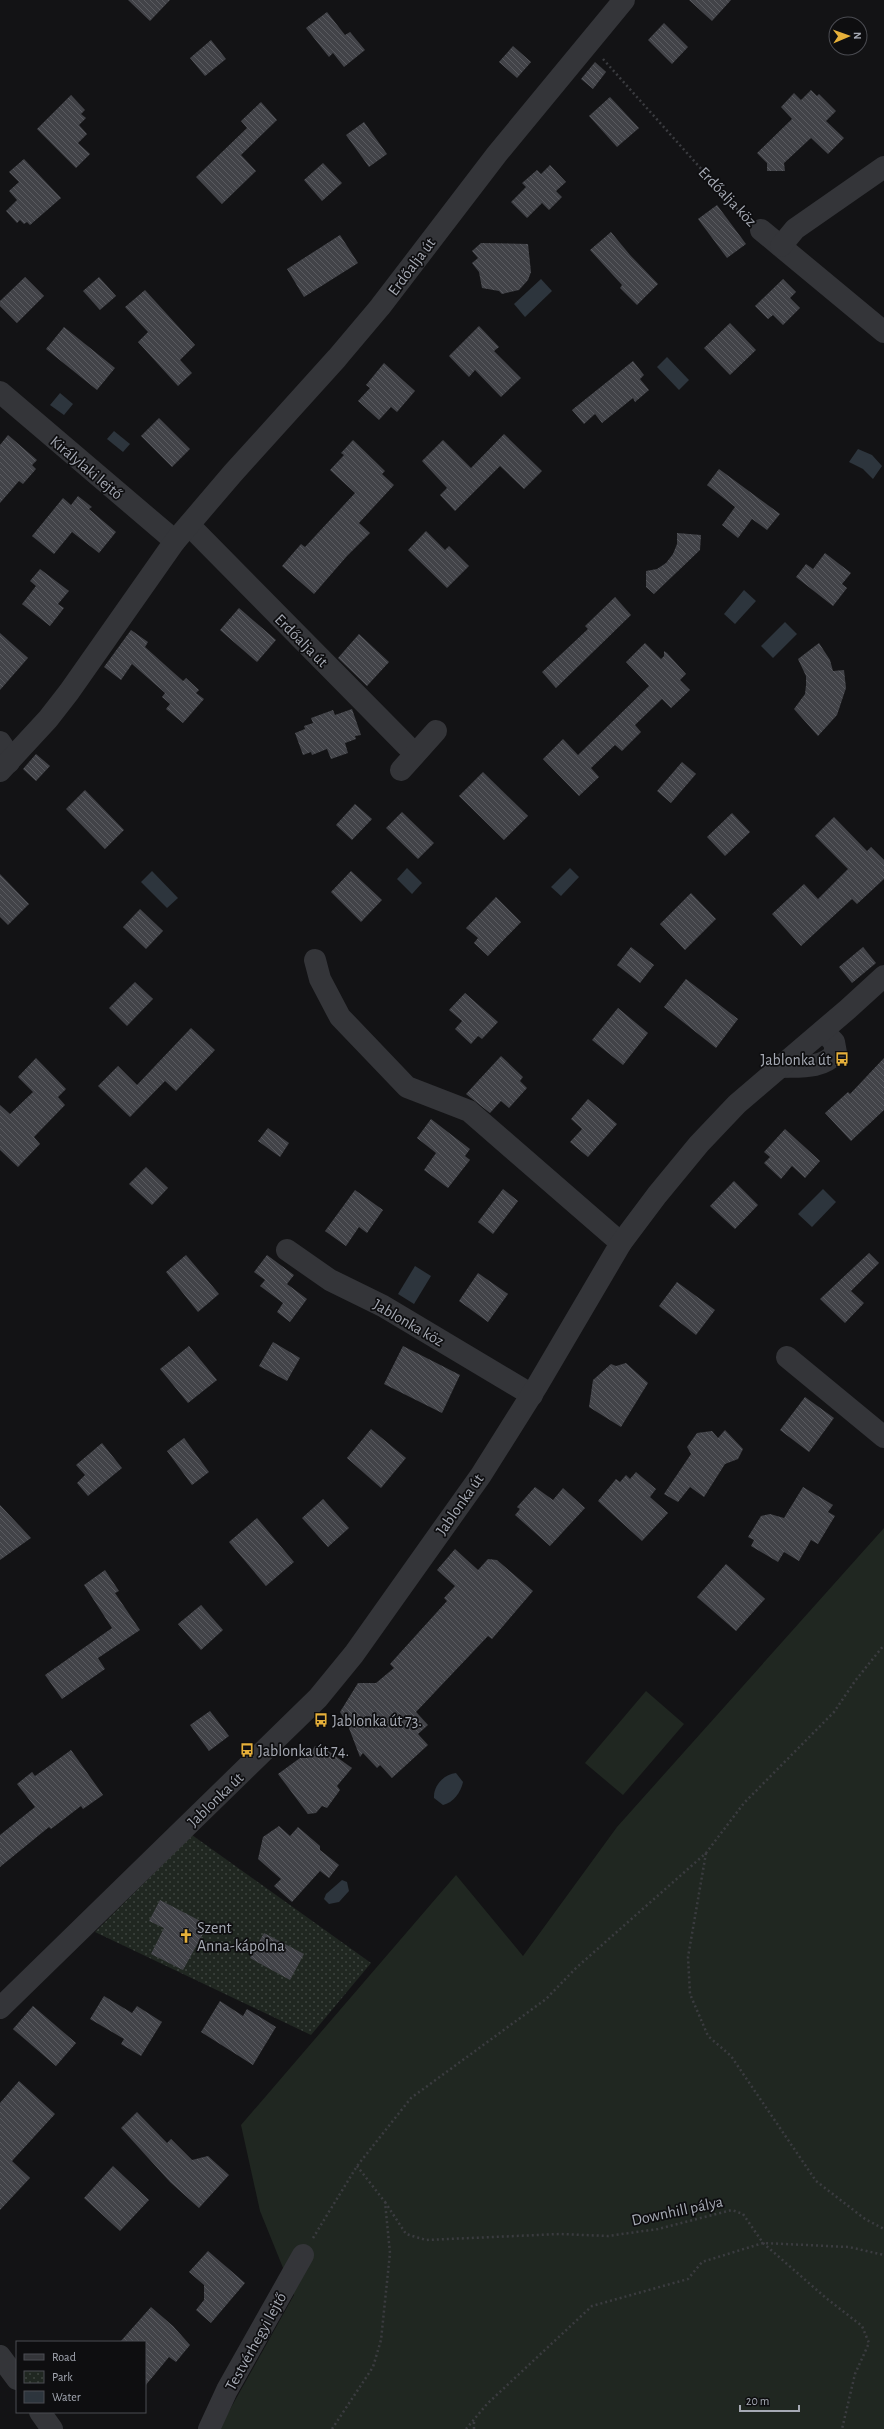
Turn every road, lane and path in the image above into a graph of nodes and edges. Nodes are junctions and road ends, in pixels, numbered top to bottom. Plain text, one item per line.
1 (624, 0) edge
2 (588, 43) junction
3 (884, 167) edge
4 (761, 230) joint
5 (781, 246) junction
6 (884, 332) edge
7 (4, 403) edge
8 (182, 533) junction
9 (436, 732) dead end
10 (0, 742) edge
11 (415, 754) junction
12 (4, 767) edge
13 (401, 770) dead end
14 (315, 960) dead end
15 (884, 976) edge
16 (621, 1243) junction
17 (287, 1250) dead end
18 (787, 1357) dead end
19 (532, 1395) junction
20 (884, 1437) edge
21 (884, 1645) edge
22 (706, 1853) junction
23 (0, 2008) edge
24 (357, 2166) junction
25 (385, 2202) junction
26 (884, 2229) edge
27 (763, 2243) junction
28 (303, 2255) joint
29 (884, 2255) edge
30 (0, 2356) edge
31 (16, 2378) edge
32 (41, 2413) edge
33 (474, 2419) junction
34 (52, 2429) edge
35 (209, 2429) edge
36 (332, 2429) edge
37 (466, 2429) edge
38 (474, 2429) edge
39 (842, 2429) edge

1 - 2 street, Erdőalja út
2 - 4 path, Erdőalja köz
2 - 8 street, Erdőalja út
3 - 5 street
4 - 5 street, Erdőalja köz
5 - 6 street, Erdőalja köz
7 - 8 street, Királylaki lejtő
8 - 11 street, Erdőalja út
8 - 12 street, Erdőalja út
9 - 11 street
10 - 12 street
11 - 13 street
14 - 16 street
15 - 16 street, Jablonka út
16 - 19 street, Jablonka út
17 - 19 street, Jablonka köz
18 - 20 street
19 - 23 street, Jablonka út
21 - 22 path
22 - 24 path
22 - 26 path
24 - 25 path, Downhill pálya
24 - 28 path
25 - 27 path, Downhill pálya
25 - 36 path
27 - 29 path
27 - 33 path
27 - 39 path, Downhill pálya
28 - 35 street, Testvérhegyi lejtő
30 - 31 street
32 - 34 street
33 - 37 path
33 - 38 path

